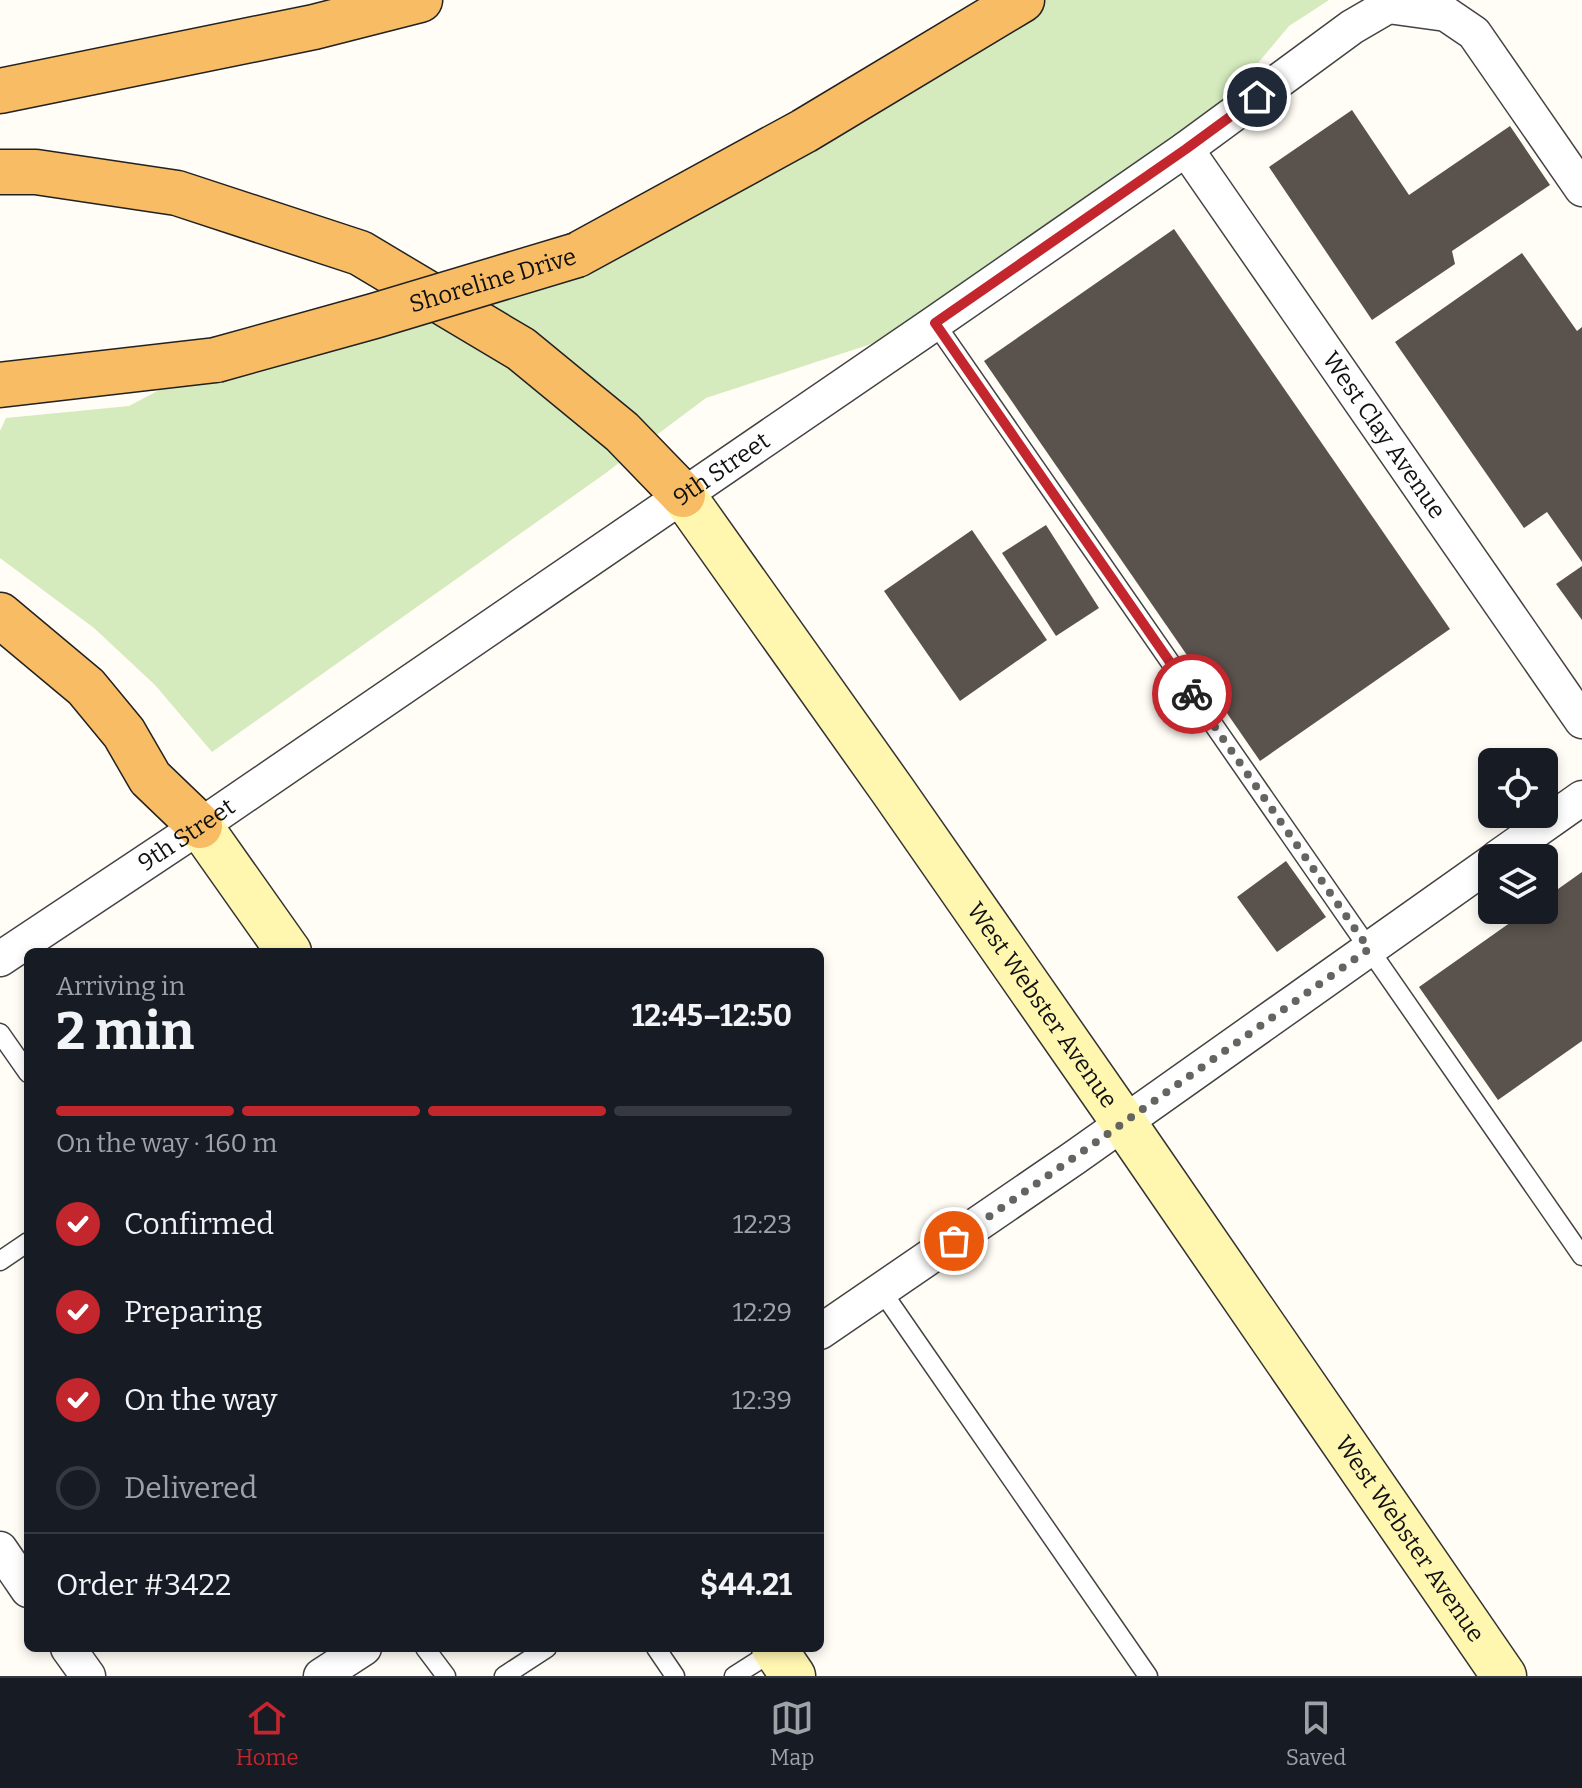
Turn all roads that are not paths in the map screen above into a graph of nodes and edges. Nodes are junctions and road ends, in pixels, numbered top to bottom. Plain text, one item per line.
1 (420, 0) edge
2 (1022, 0) edge
3 (0, 91) edge
4 (1186, 149) junction
5 (0, 172) edge
6 (1582, 189) edge
7 (935, 323) junction
8 (0, 385) edge
9 (683, 495) junction
10 (0, 615) edge
11 (1582, 721) edge
12 (1582, 798) edge
13 (200, 826) junction
14 (1517, 844) edge
15 (1478, 872) edge
16 (286, 948) edge
17 (1369, 949) junction
18 (0, 959) edge
19 (0, 1033) edge
20 (24, 1067) edge
21 (1124, 1123) junction
22 (24, 1245) edge
23 (1582, 1256) edge
24 (0, 1261) edge
25 (881, 1290) junction
26 (824, 1329) edge
27 (0, 1549) edge
28 (24, 1584) edge
29 (71, 1652) edge
30 (358, 1652) edge
31 (428, 1652) edge
32 (541, 1652) edge
33 (659, 1652) edge
34 (781, 1658) edge
35 (88, 1676) edge
36 (321, 1676) edge
37 (446, 1676) edge
38 (504, 1676) edge
39 (675, 1676) edge
40 (734, 1676) edge
41 (1148, 1676) edge
42 (1504, 1676) edge

1 - 3 highway
2 - 8 highway, Shoreline Drive, bridge
4 - 6 street, 9th Street
4 - 7 street, 9th Street
4 - 11 street, West Clay Avenue
5 - 9 highway
7 - 9 street, 9th Street
7 - 17 lane
9 - 13 street, 9th Street
9 - 21 main road, West Webster Avenue
10 - 13 highway
12 - 14 street
13 - 16 main road
13 - 18 street, 9th Street
15 - 17 street
17 - 21 street
17 - 23 lane
19 - 20 lane
21 - 25 street
21 - 42 main road, West Webster Avenue
22 - 24 lane
25 - 26 street
25 - 41 lane
27 - 28 street
29 - 35 street
30 - 36 street
31 - 37 lane
32 - 38 lane
33 - 39 lane
34 - 40 lane

